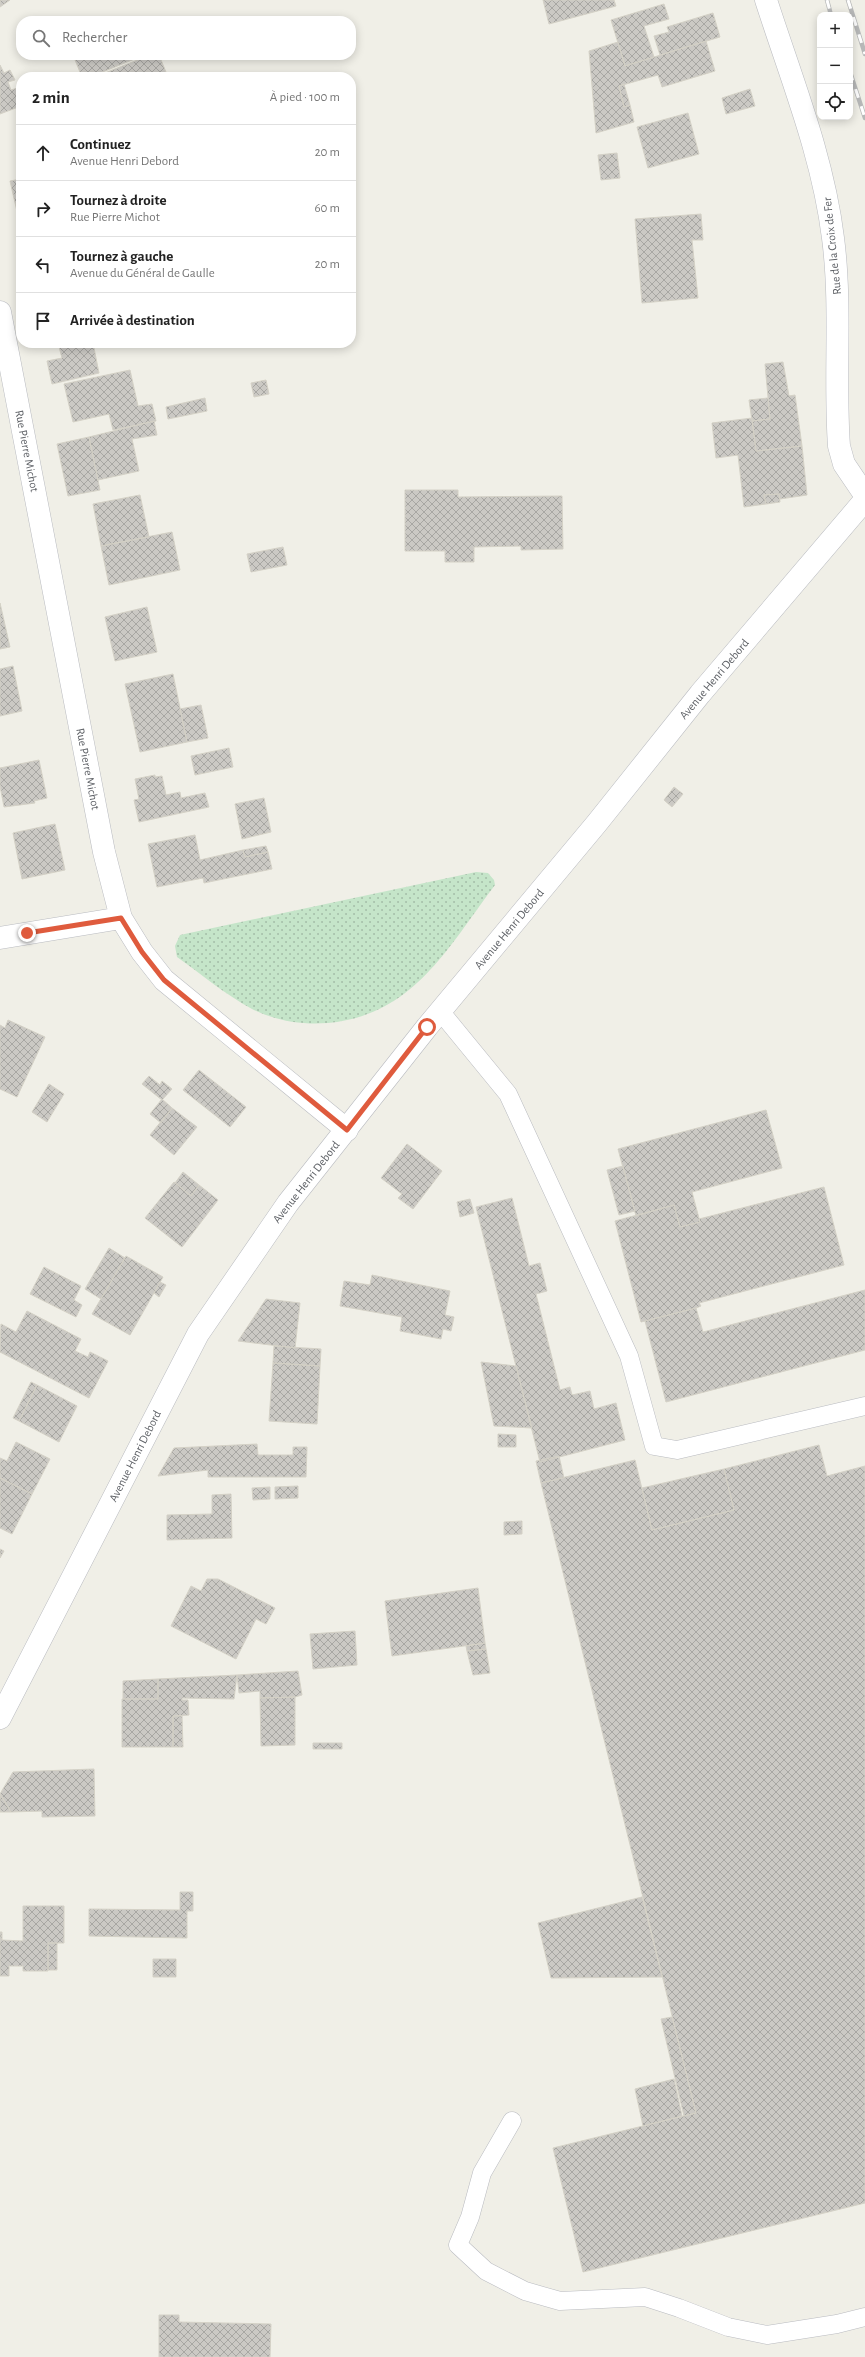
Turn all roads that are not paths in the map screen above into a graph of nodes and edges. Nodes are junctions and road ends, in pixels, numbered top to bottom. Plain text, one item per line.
1 (766, 0) edge
2 (0, 312) edge
3 (865, 494) edge
4 (865, 500) edge
5 (121, 918) junction
6 (0, 938) edge
7 (440, 1011) junction
8 (347, 1130) junction
9 (865, 1406) edge
10 (0, 1718) edge
11 (512, 2121) dead end
12 (865, 2317) edge

1 - 3 street, Rue de la Croix de Fer
2 - 5 street, Rue Pierre Michot
4 - 7 street, Avenue Henri Debord
5 - 6 street
5 - 8 street, Rue Pierre Michot
7 - 8 street, Avenue Henri Debord
7 - 9 lane
8 - 10 street, Avenue Henri Debord
11 - 12 lane

